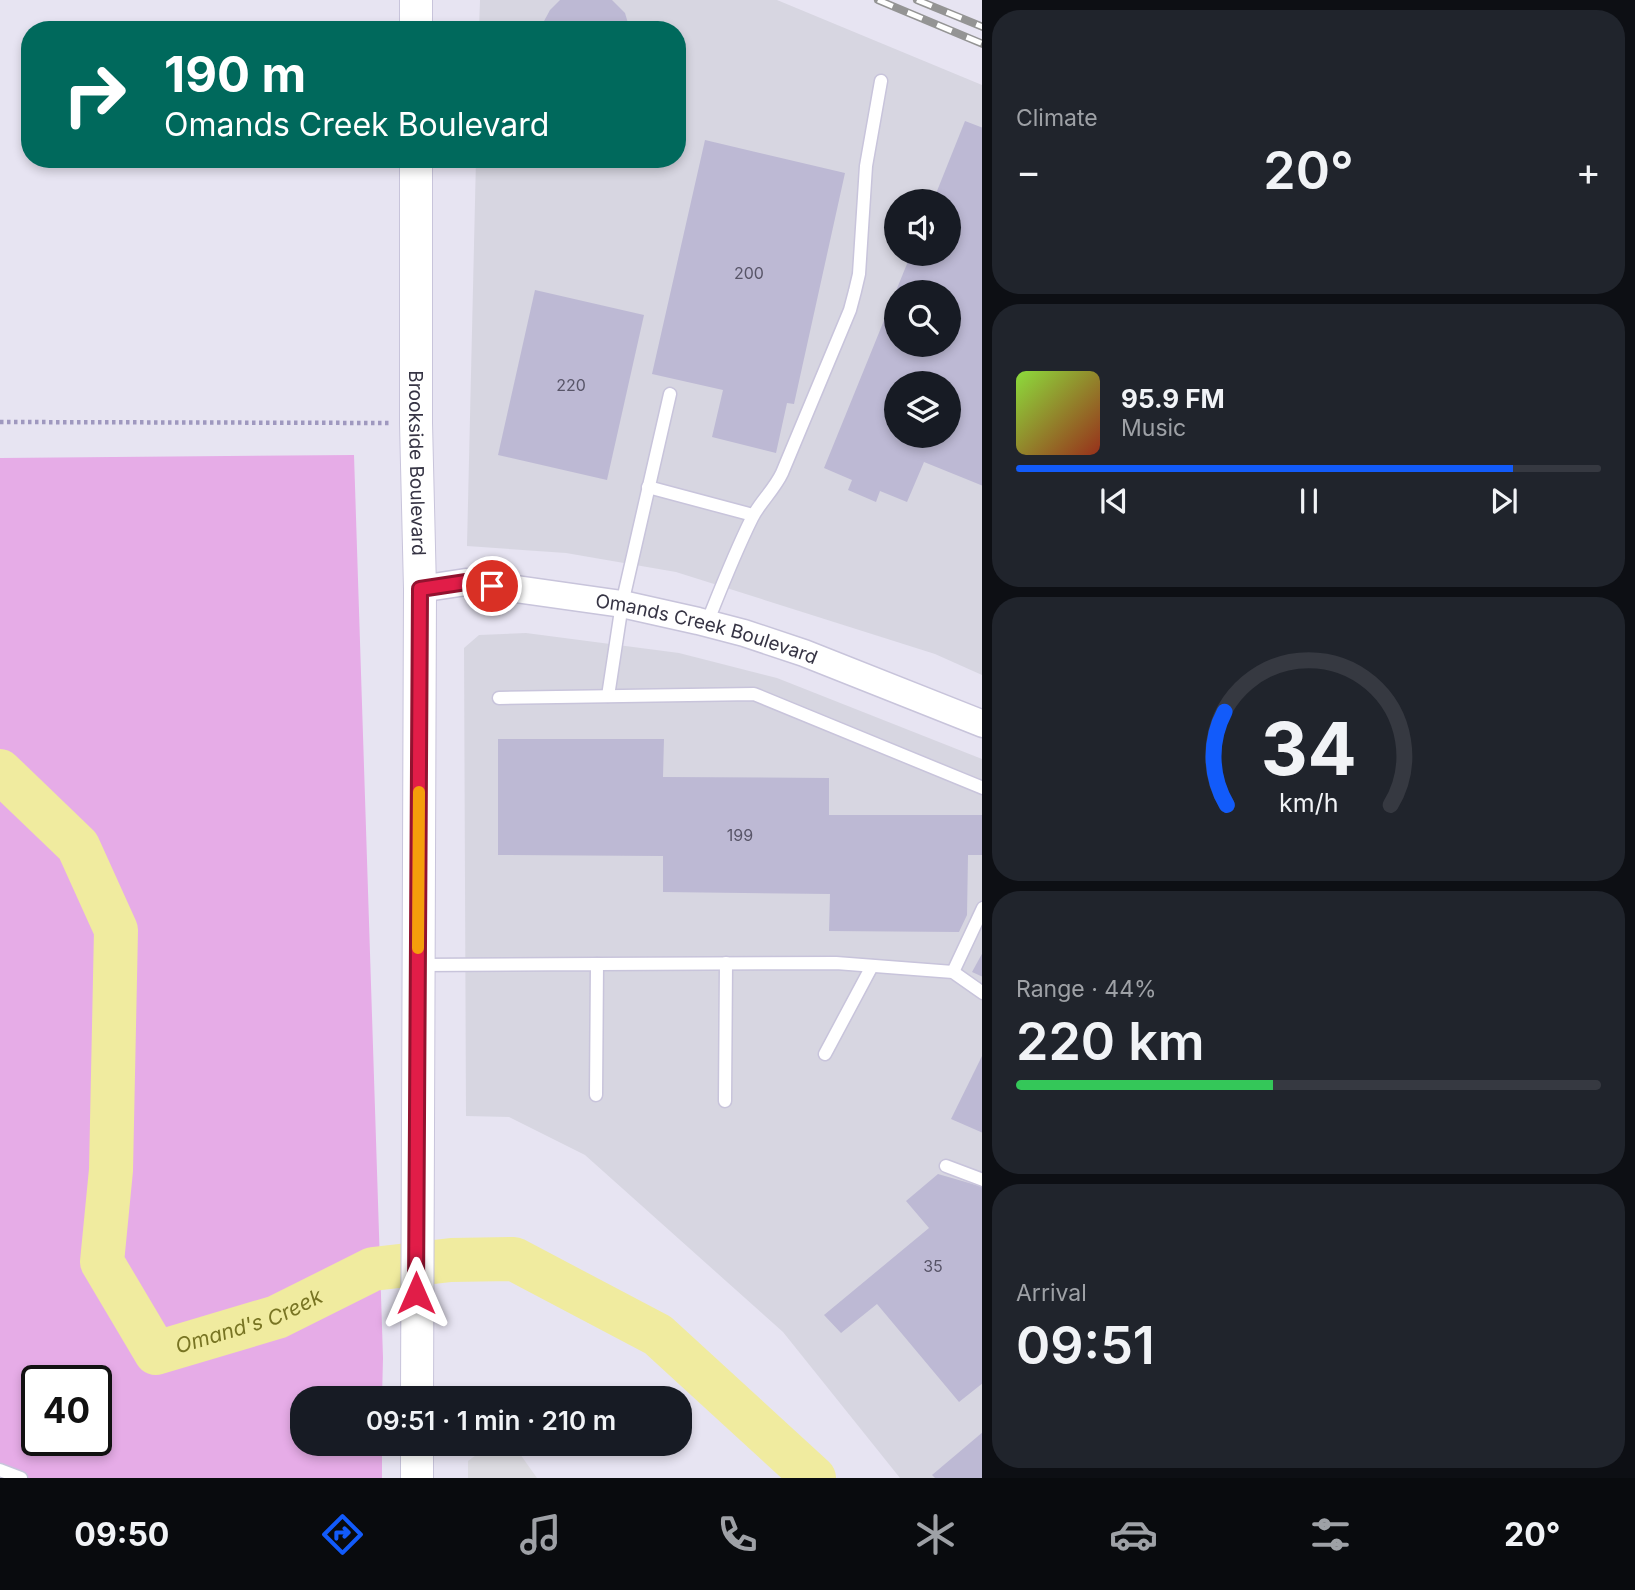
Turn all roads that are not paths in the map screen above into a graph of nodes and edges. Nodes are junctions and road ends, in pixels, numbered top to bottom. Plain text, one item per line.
1 (416, 0) edge
2 (416, 21) edge
3 (881, 81) dead end
4 (416, 168) edge
5 (670, 394) dead end
6 (648, 487) junction
7 (753, 515) junction
8 (420, 589) junction
9 (622, 604) junction
10 (707, 623) junction
11 (608, 696) junction
12 (499, 698) dead end
13 (982, 724) edge
14 (982, 788) edge
15 (982, 908) edge
16 (726, 963) junction
17 (597, 964) junction
18 (418, 965) junction
19 (872, 966) junction
20 (953, 972) junction
21 (982, 993) edge
22 (825, 1054) dead end
23 (596, 1096) dead end
24 (725, 1101) dead end
25 (946, 1166) dead end
26 (982, 1180) edge
27 (416, 1386) edge
28 (416, 1456) edge
29 (0, 1470) edge
30 (21, 1478) edge
31 (416, 1478) edge

1 - 2 street
3 - 7 lane
4 - 8 street, Brookside Boulevard
5 - 6 lane
6 - 7 lane
6 - 9 lane
7 - 10 lane
8 - 9 street, Omands Creek Boulevard
8 - 18 street, Brookside Boulevard
9 - 10 street, Omands Creek Boulevard
9 - 11 lane
10 - 13 street, Omands Creek Boulevard
11 - 12 lane
11 - 14 lane
15 - 20 lane
16 - 17 lane
16 - 19 lane
16 - 24 lane
17 - 18 lane
17 - 23 lane
18 - 27 street, Brookside Boulevard
19 - 20 lane
19 - 22 lane
20 - 21 lane
25 - 26 lane
28 - 31 street
29 - 30 lane

